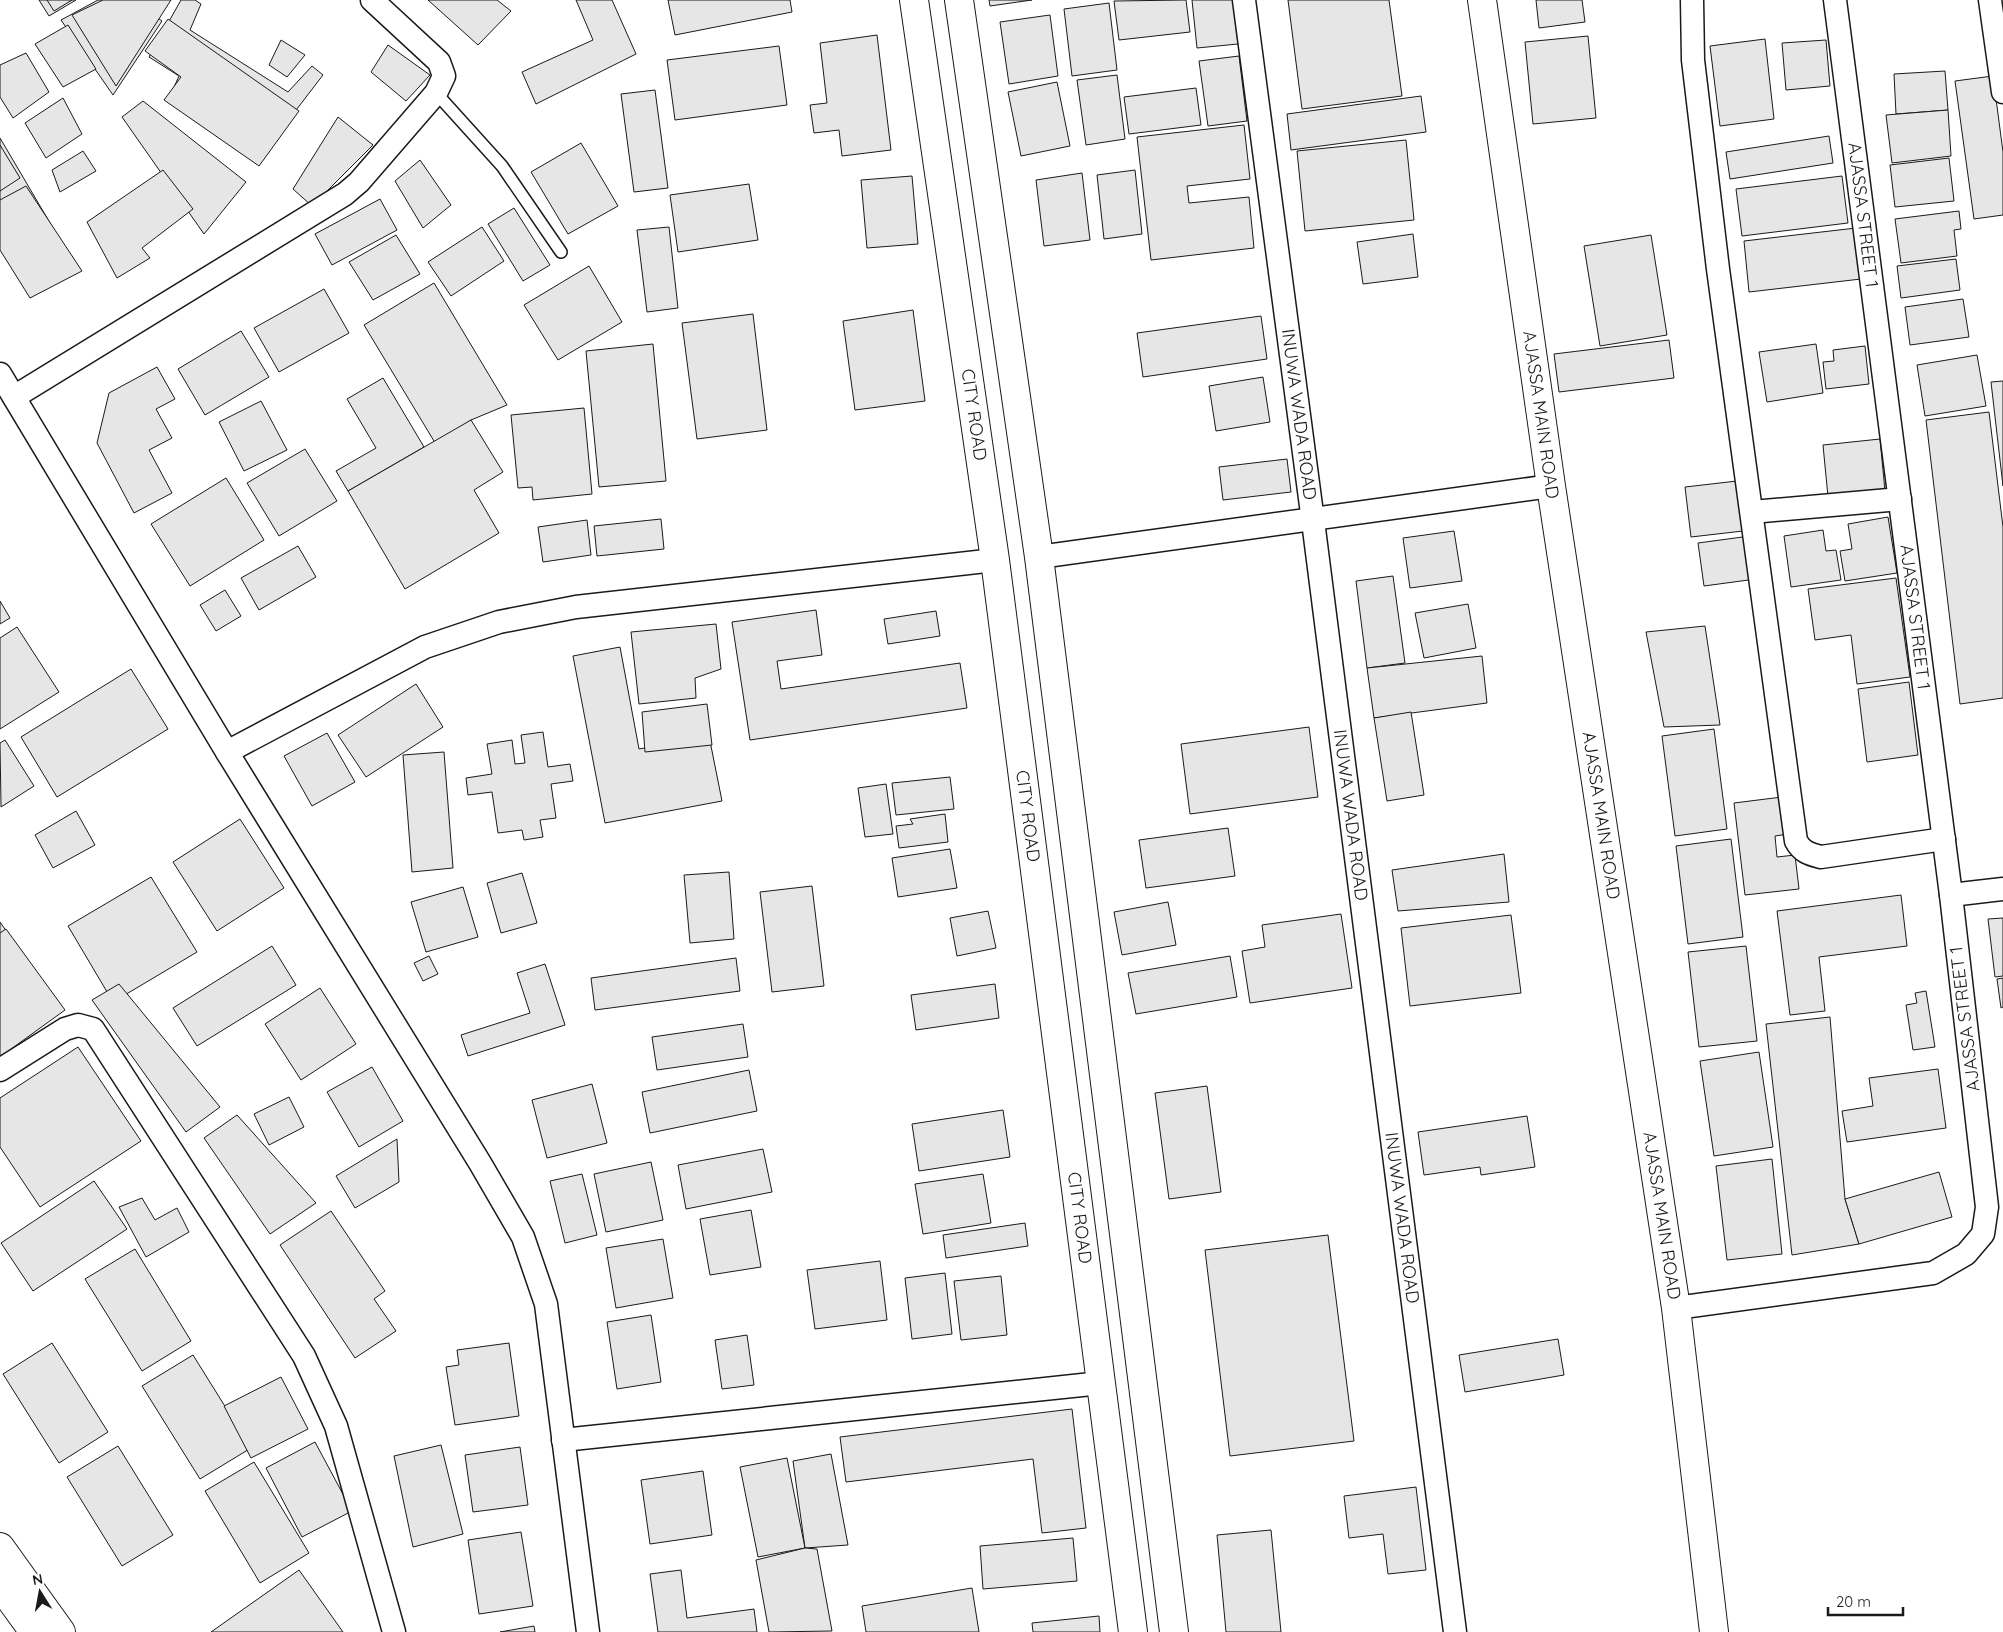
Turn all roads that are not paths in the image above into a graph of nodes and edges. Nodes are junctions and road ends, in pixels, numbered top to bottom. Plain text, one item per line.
1 (372, 0) edge
2 (914, 0) edge
3 (959, 0) edge
4 (1244, 0) edge
5 (1482, 0) edge
6 (1692, 0) edge
7 (1835, 0) edge
8 (1990, 0) edge
9 (2003, 86) edge
10 (436, 93) junction
11 (561, 252) dead end
12 (0, 374) edge
13 (14, 397) junction
14 (1551, 486) junction
15 (1900, 499) junction
16 (1752, 512) junction
17 (1313, 521) junction
18 (1039, 557) junction
19 (995, 560) junction
20 (227, 752) junction
21 (1944, 839) junction
22 (2003, 889) edge
23 (1951, 895) junction
24 (0, 1070) edge
25 (1676, 1308) junction
26 (1101, 1383) junction
27 (563, 1440) junction
28 (0, 1547) edge
29 (0, 1585) edge
30 (34, 1632) edge
31 (61, 1632) edge
32 (394, 1632) edge
33 (588, 1632) edge
34 (1133, 1632) edge
35 (1174, 1632) edge
36 (1455, 1632) edge
37 (1714, 1632) edge

1 - 10 street
2 - 19 main road, CITY ROAD
3 - 18 main road
4 - 17 street, INUWA WADA ROAD
5 - 14 main road, AJASSA MAIN ROAD
6 - 16 street
7 - 15 street, AJASSA STREET 1
8 - 9 street
10 - 11 lane
10 - 13 street
12 - 13 street
13 - 20 street
14 - 17 street
14 - 25 main road, AJASSA MAIN ROAD
15 - 16 street
15 - 21 street, AJASSA STREET 1
16 - 21 street
17 - 18 street
17 - 36 street, INUWA WADA ROAD
18 - 35 main road
19 - 20 street
19 - 26 main road, CITY ROAD
20 - 27 street
21 - 23 street, AJASSA STREET 1
22 - 23 street
23 - 25 street, AJASSA STREET 1
24 - 32 street
25 - 37 main road, AJASSA MAIN ROAD
26 - 27 street
26 - 34 main road, CITY ROAD
27 - 33 street
28 - 31 main road
29 - 30 main road

